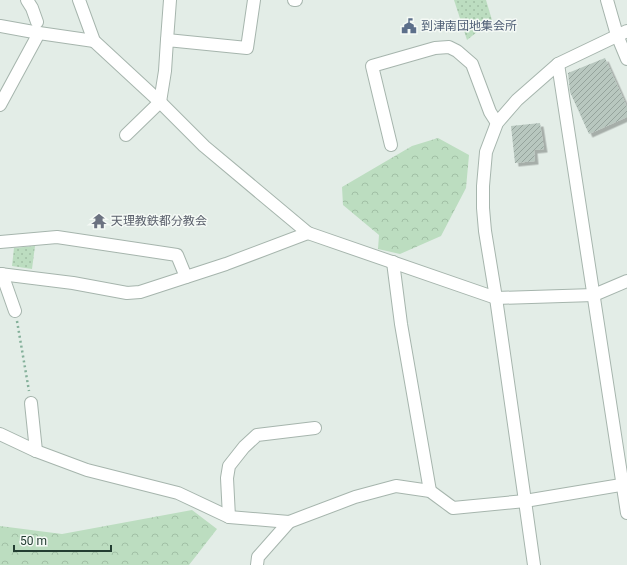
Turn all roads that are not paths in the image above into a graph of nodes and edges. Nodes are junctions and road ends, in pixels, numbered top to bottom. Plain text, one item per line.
1 (27, 0) edge
2 (79, 0) edge
3 (170, 0) edge
4 (254, 0) edge
5 (607, 0) edge
6 (0, 26) edge
7 (38, 28) junction
8 (622, 33) edge
9 (167, 40) junction
10 (94, 41) junction
11 (627, 59) edge
12 (558, 64) junction
13 (160, 102) junction
14 (0, 105) edge
15 (497, 123) junction
16 (126, 135) dead end
17 (390, 145) dead end
18 (308, 233) junction
19 (0, 242) edge
20 (393, 262) junction
21 (1, 274) edge
22 (186, 277) junction
23 (627, 281) edge
24 (594, 295) junction
25 (496, 298) junction
26 (15, 311) road end
27 (31, 403) road end
28 (315, 428) dead end
29 (0, 434) edge
30 (36, 451) junction
31 (625, 484) edge
32 (430, 490) junction
33 (525, 501) junction
34 (627, 513) edge
35 (229, 516) junction
36 (289, 522) junction
37 (257, 565) edge
38 (534, 565) edge

1 - 7 street
2 - 10 street
3 - 9 street
4 - 9 street
5 - 8 street
6 - 7 street
7 - 10 street
7 - 14 street
8 - 11 street
8 - 12 street
9 - 13 street
10 - 13 street
12 - 15 street
12 - 24 street
13 - 16 street
13 - 18 street
15 - 17 street
15 - 25 street
18 - 20 street
18 - 22 street
19 - 22 street
20 - 25 street
20 - 32 street
21 - 22 street
21 - 26 street
23 - 24 street
24 - 25 street
24 - 31 street
25 - 33 street
27 - 30 street
28 - 35 street
29 - 30 street
30 - 35 street
31 - 33 street
31 - 34 street
32 - 33 street
32 - 36 street
33 - 38 street
35 - 36 street
36 - 37 street

